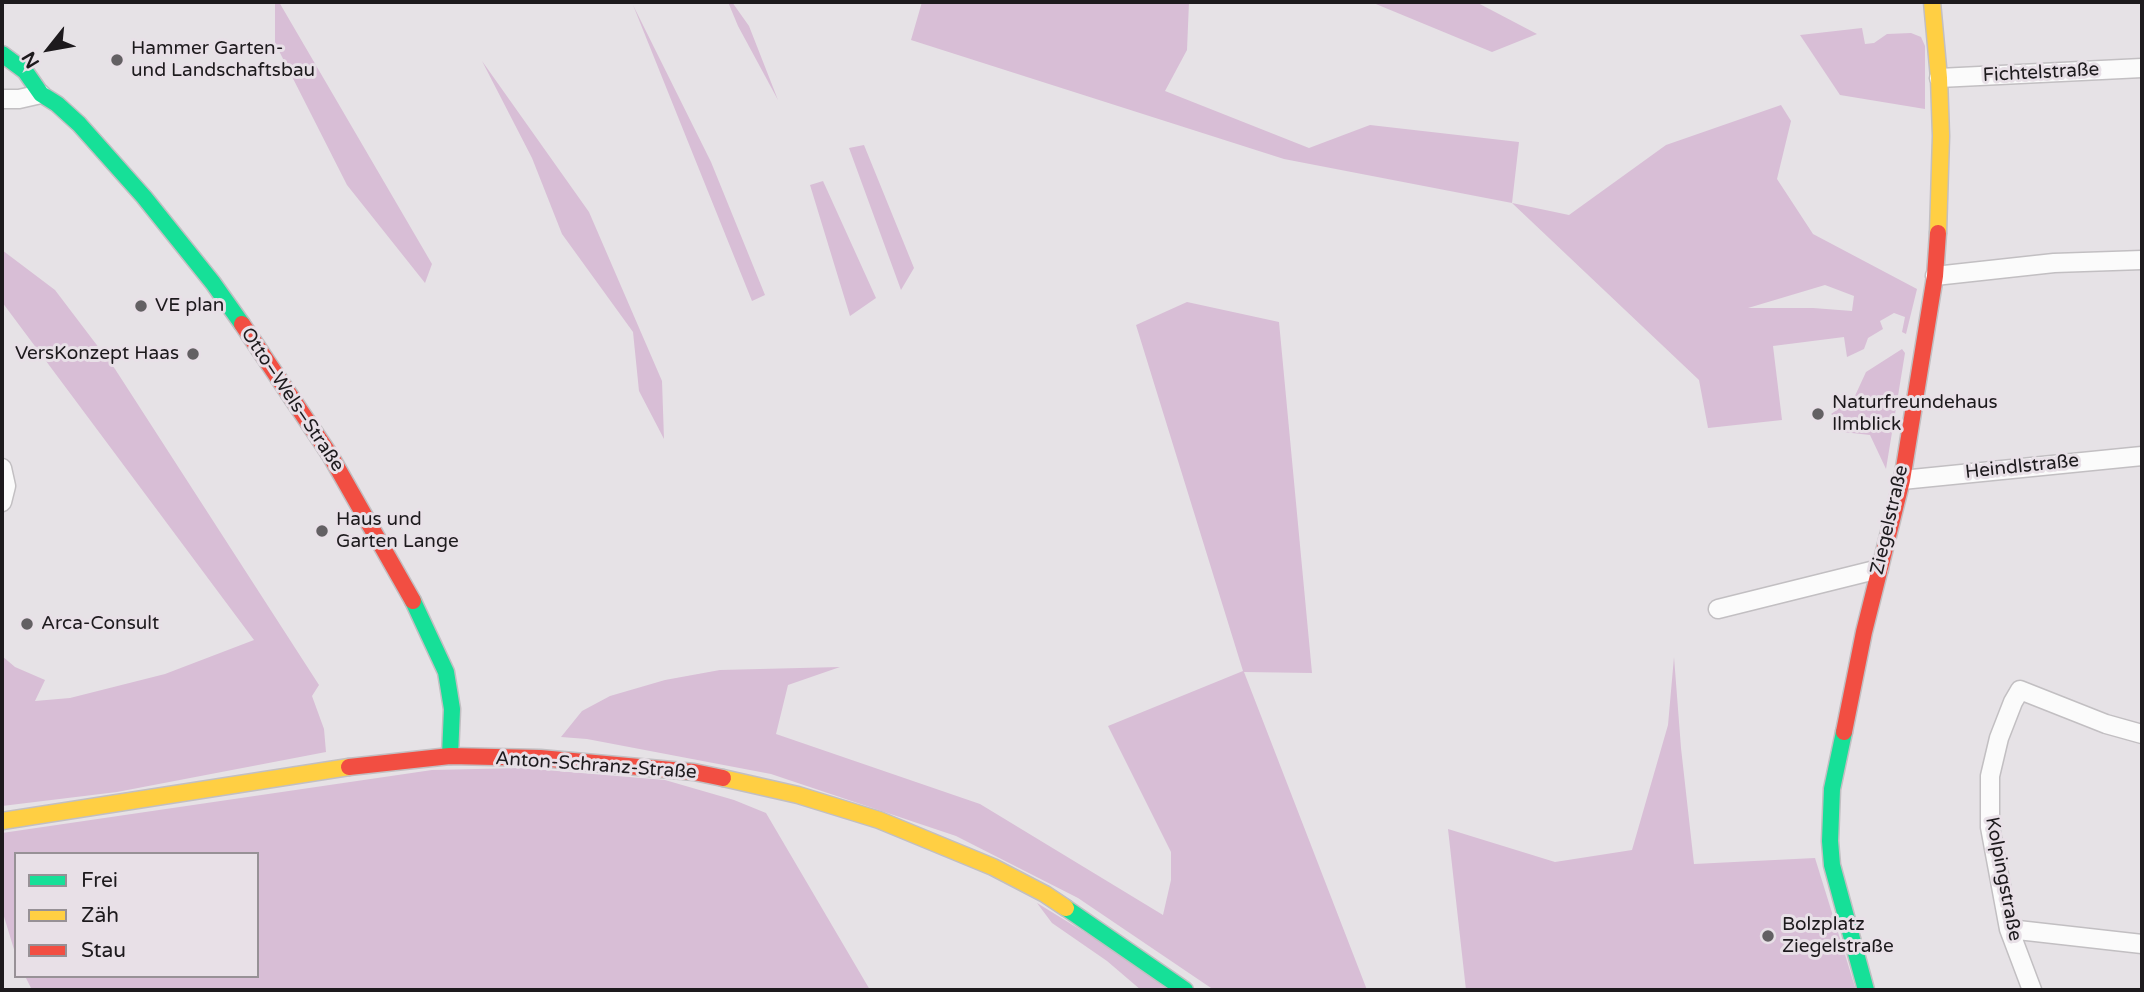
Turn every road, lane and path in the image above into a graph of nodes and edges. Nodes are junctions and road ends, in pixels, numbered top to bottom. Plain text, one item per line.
1 (1932, 2) edge
2 (2, 54) edge
3 (2142, 68) edge
4 (1939, 78) junction
5 (41, 94) junction
6 (2, 99) edge
7 (2142, 260) edge
8 (1935, 276) junction
9 (2142, 456) edge
10 (2, 468) edge
11 (1902, 480) junction
12 (2, 502) edge
13 (1879, 569) junction
14 (1718, 609) dead end
15 (2142, 734) edge
16 (450, 756) junction
17 (2, 821) edge
18 (2009, 929) junction
19 (2142, 944) edge
20 (1185, 990) edge
21 (1866, 990) edge
22 (2032, 990) edge

1 - 4 street, Ziegelstraße
2 - 5 street, Otto–Wels–Straße
3 - 4 street, Fichtelstraße
4 - 8 street, Ziegelstraße
5 - 6 street
5 - 16 street, Otto–Wels–Straße
7 - 8 street
8 - 11 street, Ziegelstraße
9 - 11 street, Heindlstraße
10 - 12 street
11 - 13 street, Ziegelstraße
13 - 14 street
13 - 21 street, Ziegelstraße
15 - 18 street, Kolpingstraße
16 - 17 street, Anton-Schranz-Straße
16 - 20 street, Anton-Schranz-Straße
18 - 19 street
18 - 22 street, Kolpingstraße

